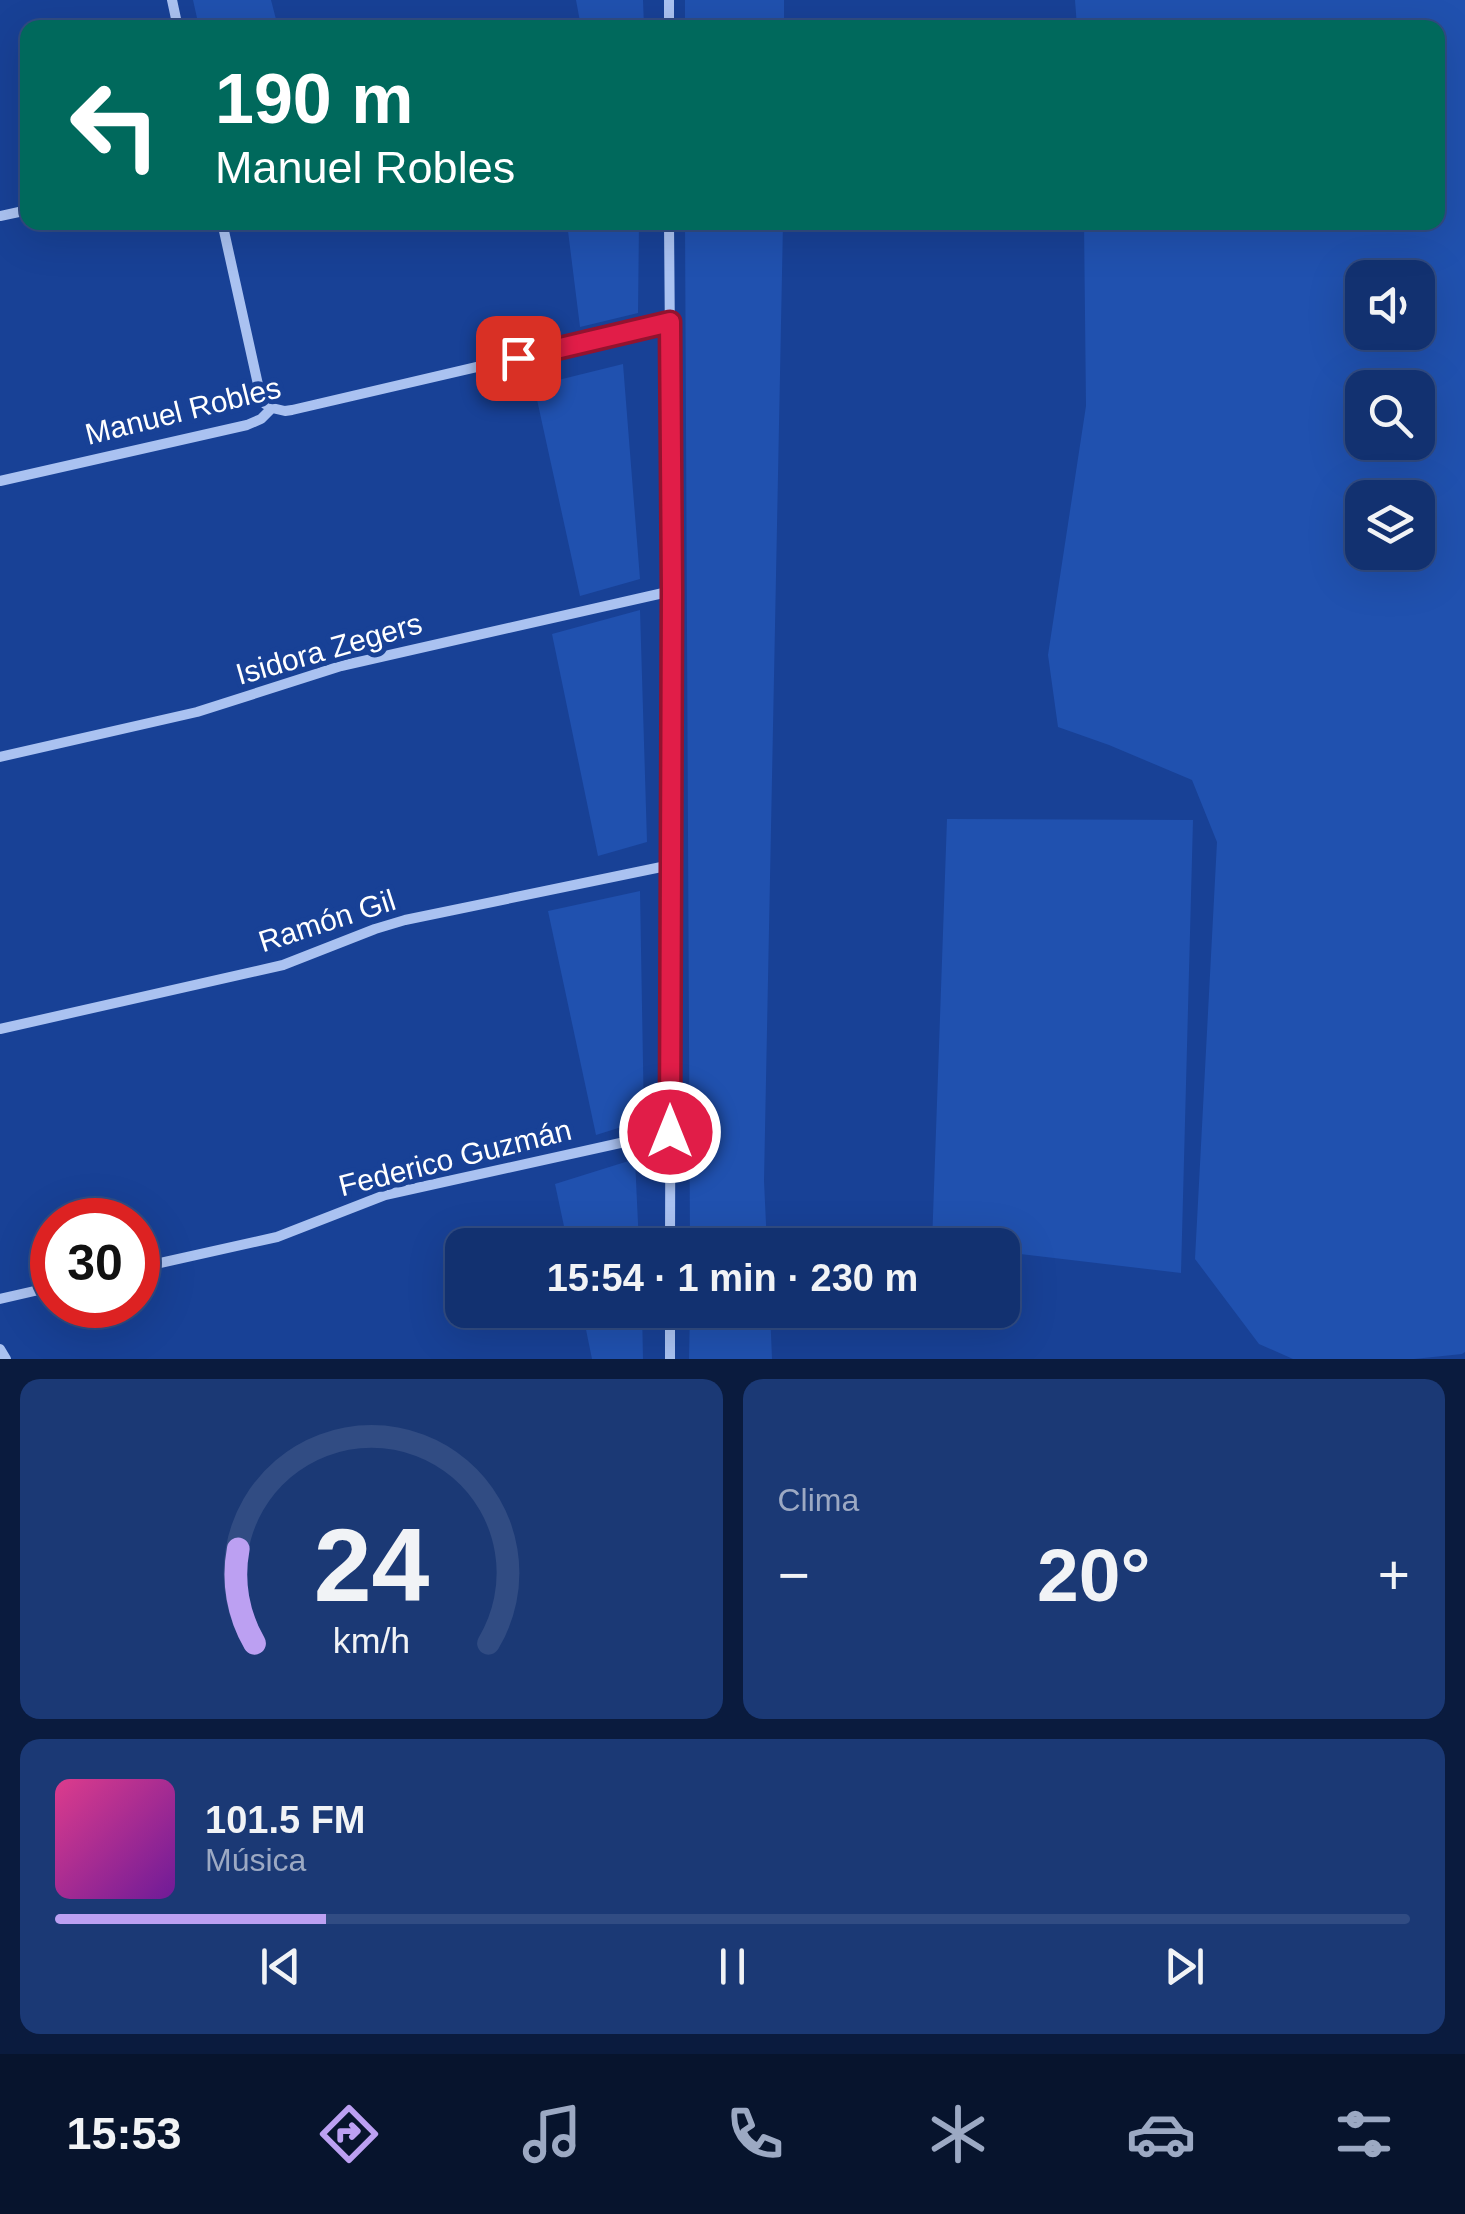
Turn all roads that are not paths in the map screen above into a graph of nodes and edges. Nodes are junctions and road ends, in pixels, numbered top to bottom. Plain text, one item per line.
1 (224, 230) edge
2 (669, 230) edge
3 (670, 322) junction
4 (272, 408) junction
5 (0, 481) edge
6 (672, 592) junction
7 (0, 757) edge
8 (671, 865) junction
9 (0, 1029) edge
10 (670, 1132) junction
11 (670, 1228) edge
12 (160, 1263) edge
13 (30, 1292) edge
14 (0, 1299) edge
15 (670, 1328) edge
16 (0, 1348) edge
17 (6, 1359) edge
18 (670, 1359) edge

1 - 4 street
2 - 3 street
3 - 4 street, Manuel Robles
3 - 6 street
4 - 5 street, Manuel Robles
6 - 7 street, Isidora Zegers
6 - 8 street
8 - 9 street, Ramón Gil
8 - 10 street
10 - 11 street
10 - 12 street, Federico Guzmán
13 - 14 street
15 - 18 street
16 - 17 street

